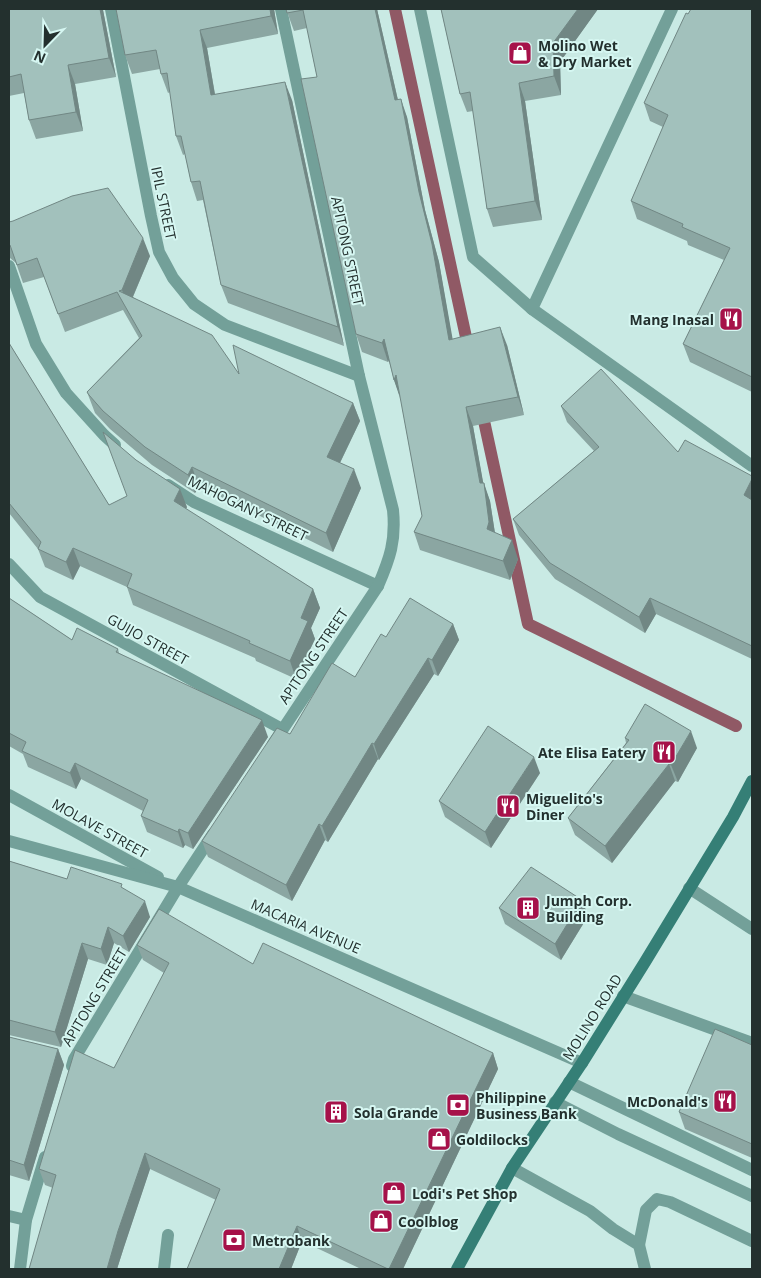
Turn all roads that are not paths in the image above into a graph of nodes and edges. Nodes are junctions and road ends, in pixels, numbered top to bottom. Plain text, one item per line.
1 (111, 9) edge
2 (281, 9) edge
3 (420, 9) edge
4 (672, 9) edge
5 (9, 266) edge
6 (532, 309) junction
7 (360, 376) junction
8 (125, 454) edge
9 (752, 466) edge
10 (154, 477) edge
11 (9, 564) edge
12 (378, 586) junction
13 (282, 729) junction
14 (266, 754) edge
15 (752, 781) edge
16 (9, 795) edge
17 (222, 821) edge
18 (9, 841) edge
19 (178, 887) junction
20 (689, 888) junction
21 (752, 929) edge
22 (623, 996) junction
23 (752, 1043) edge
24 (582, 1063) junction
25 (68, 1078) edge
26 (568, 1082) junction
27 (555, 1102) junction
28 (48, 1144) edge
29 (512, 1168) junction
30 (752, 1170) edge
31 (752, 1196) edge
32 (9, 1216) edge
33 (26, 1220) junction
34 (168, 1235) dead end
35 (752, 1241) edge
36 (638, 1245) junction
37 (20, 1269) edge
38 (164, 1269) edge
39 (457, 1269) edge
40 (645, 1269) edge

1 - 7 street, IPIL STREET
2 - 7 street, APITONG STREET
3 - 6 street
4 - 6 street
5 - 8 street
6 - 9 street
7 - 12 street, APITONG STREET
10 - 12 street, MAHOGANY STREET
11 - 13 street, GUIJO STREET
12 - 13 street, APITONG STREET
13 - 14 street, APITONG STREET
15 - 20 main road, MOLINO ROAD
16 - 19 street, MOLAVE STREET
17 - 19 street, APITONG STREET
18 - 19 street, MACARIA AVENUE
19 - 24 street, MACARIA AVENUE
19 - 25 street, APITONG STREET
20 - 21 street
20 - 22 main road, MOLINO ROAD
22 - 23 street
22 - 24 main road, MOLINO ROAD
24 - 26 main road, MOLINO ROAD
26 - 27 main road, MOLINO ROAD
26 - 30 street
27 - 29 main road, MOLINO ROAD
27 - 31 street
28 - 33 street
29 - 36 street
29 - 39 main road, MOLINO ROAD
32 - 33 street
33 - 37 street
34 - 38 street
35 - 36 street
36 - 40 street

